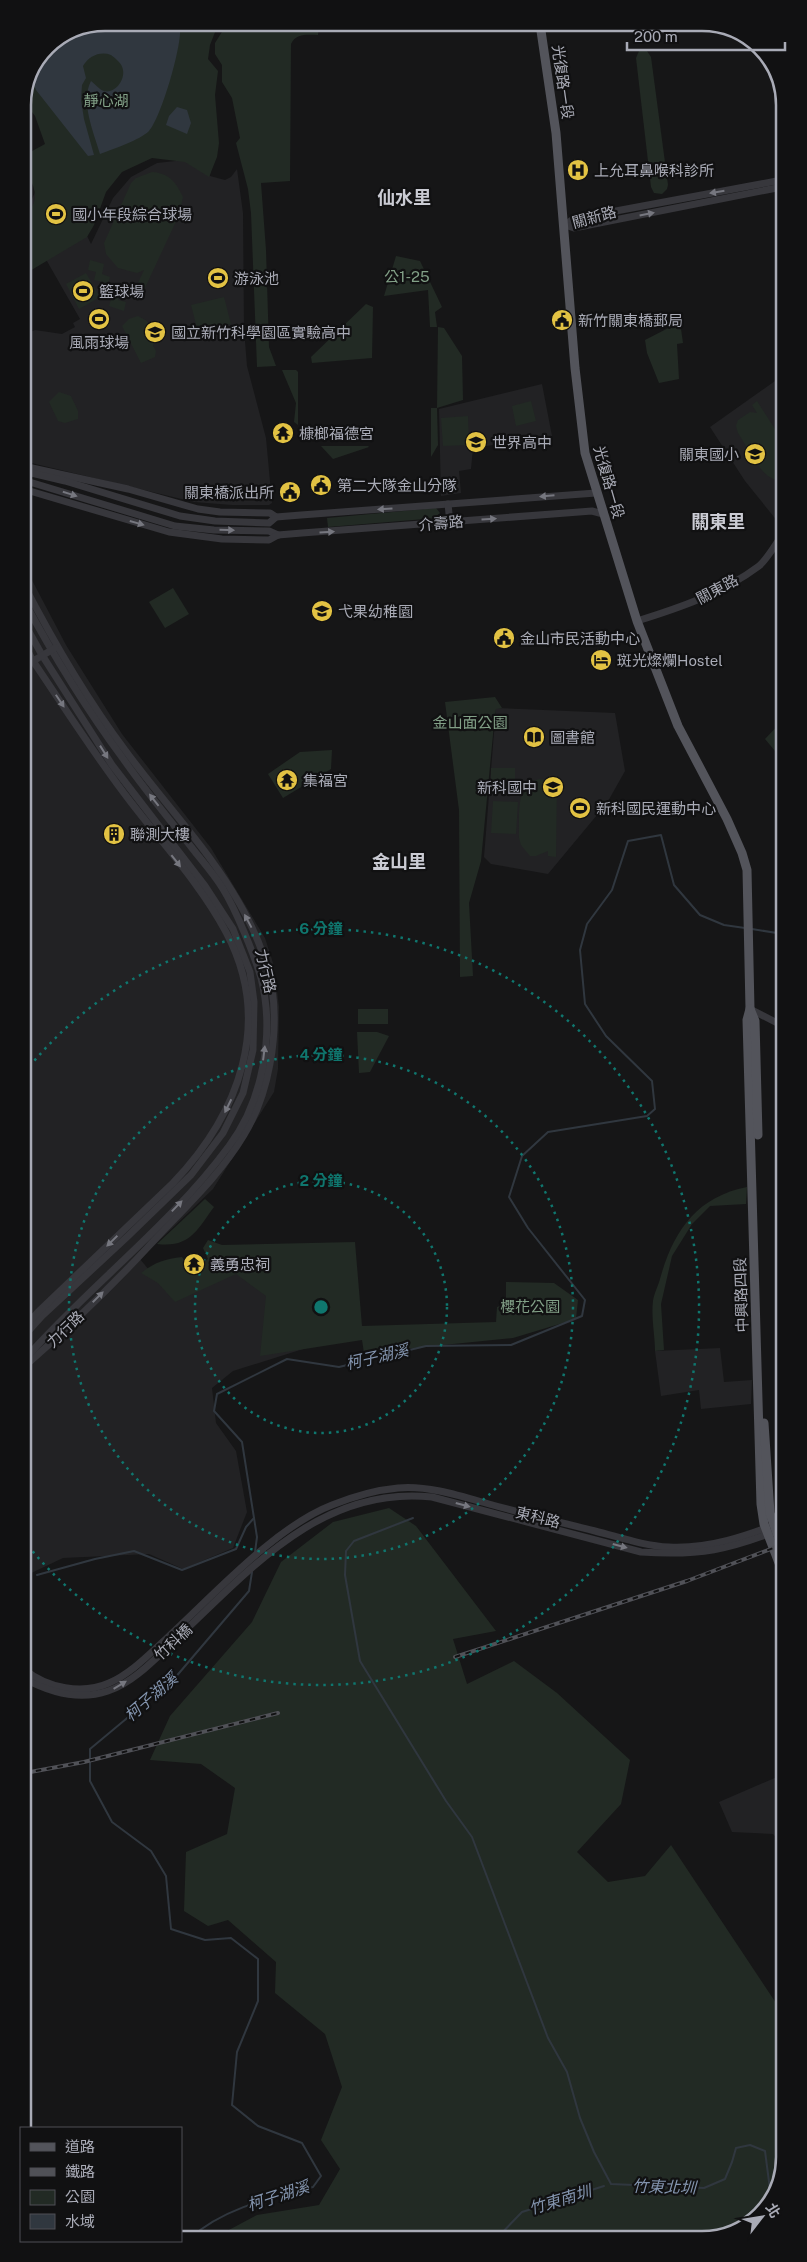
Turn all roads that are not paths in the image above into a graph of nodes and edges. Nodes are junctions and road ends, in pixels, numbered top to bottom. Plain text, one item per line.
1 (541, 31) edge
2 (776, 181) edge
3 (776, 188) edge
4 (565, 225) junction
5 (31, 468) edge
6 (31, 473) edge
7 (31, 482) edge
8 (31, 491) edge
9 (596, 493) junction
10 (448, 504) junction
11 (603, 514) junction
12 (276, 517) junction
13 (450, 523) junction
14 (278, 535) junction
15 (776, 543) edge
16 (31, 601) edge
17 (31, 612) edge
18 (637, 621) junction
19 (31, 636) edge
20 (48, 638) junction
21 (36, 645) junction
22 (31, 648) edge
23 (54, 649) junction
24 (42, 656) junction
25 (31, 658) edge
26 (33, 661) junction
27 (747, 937) joint
28 (750, 1009) junction
29 (776, 1022) edge
30 (31, 1320) edge
31 (31, 1328) edge
32 (31, 1352) edge
33 (31, 1361) edge
34 (298, 1527) junction
35 (773, 1529) edge
36 (776, 1542) edge
37 (31, 1674) edge
38 (31, 1682) edge

1 - 4 main road, 光復路一段
2 -> 4 street, 關新路
4 -> 3 street, 關新路
4 - 9 main road, 光復路一段
5 - 12 street, 介壽路
6 - 12 street, 介壽路
7 -> 14 street, 介壽路
8 -> 14 street, 介壽路
9 -> 10 street, 介壽路
9 - 11 main road, 光復路一段
10 -> 12 street, 介壽路
10 - 13 street
13 -> 11 street, 介壽路
11 - 18 main road, 光復路一段
14 -> 13 street, 介壽路
15 - 18 street, 關東路
16 - 20 street, 力行路
17 - 20 street, 力行路
18 - 27 main road, 光復路一段
19 - 21 street, 力行路
20 - 21 street
20 - 23 street, 力行路
21 - 22 street
21 - 24 street, 力行路
23 - 24 street
32 -> 23 street, 力行路
33 -> 23 street, 力行路
24 - 26 street
24 -> 31 street, 力行路
25 - 26 street, 力行路
26 -> 30 street, 力行路
27 - 28 main road, 中興路四段
28 - 29 street
28 - 35 main road, 中興路四段
34 - 35 street, 東科路
34 - 37 street, 竹科橋
38 -> 34 street, 竹科橋
35 - 36 main road, 中興路四段

